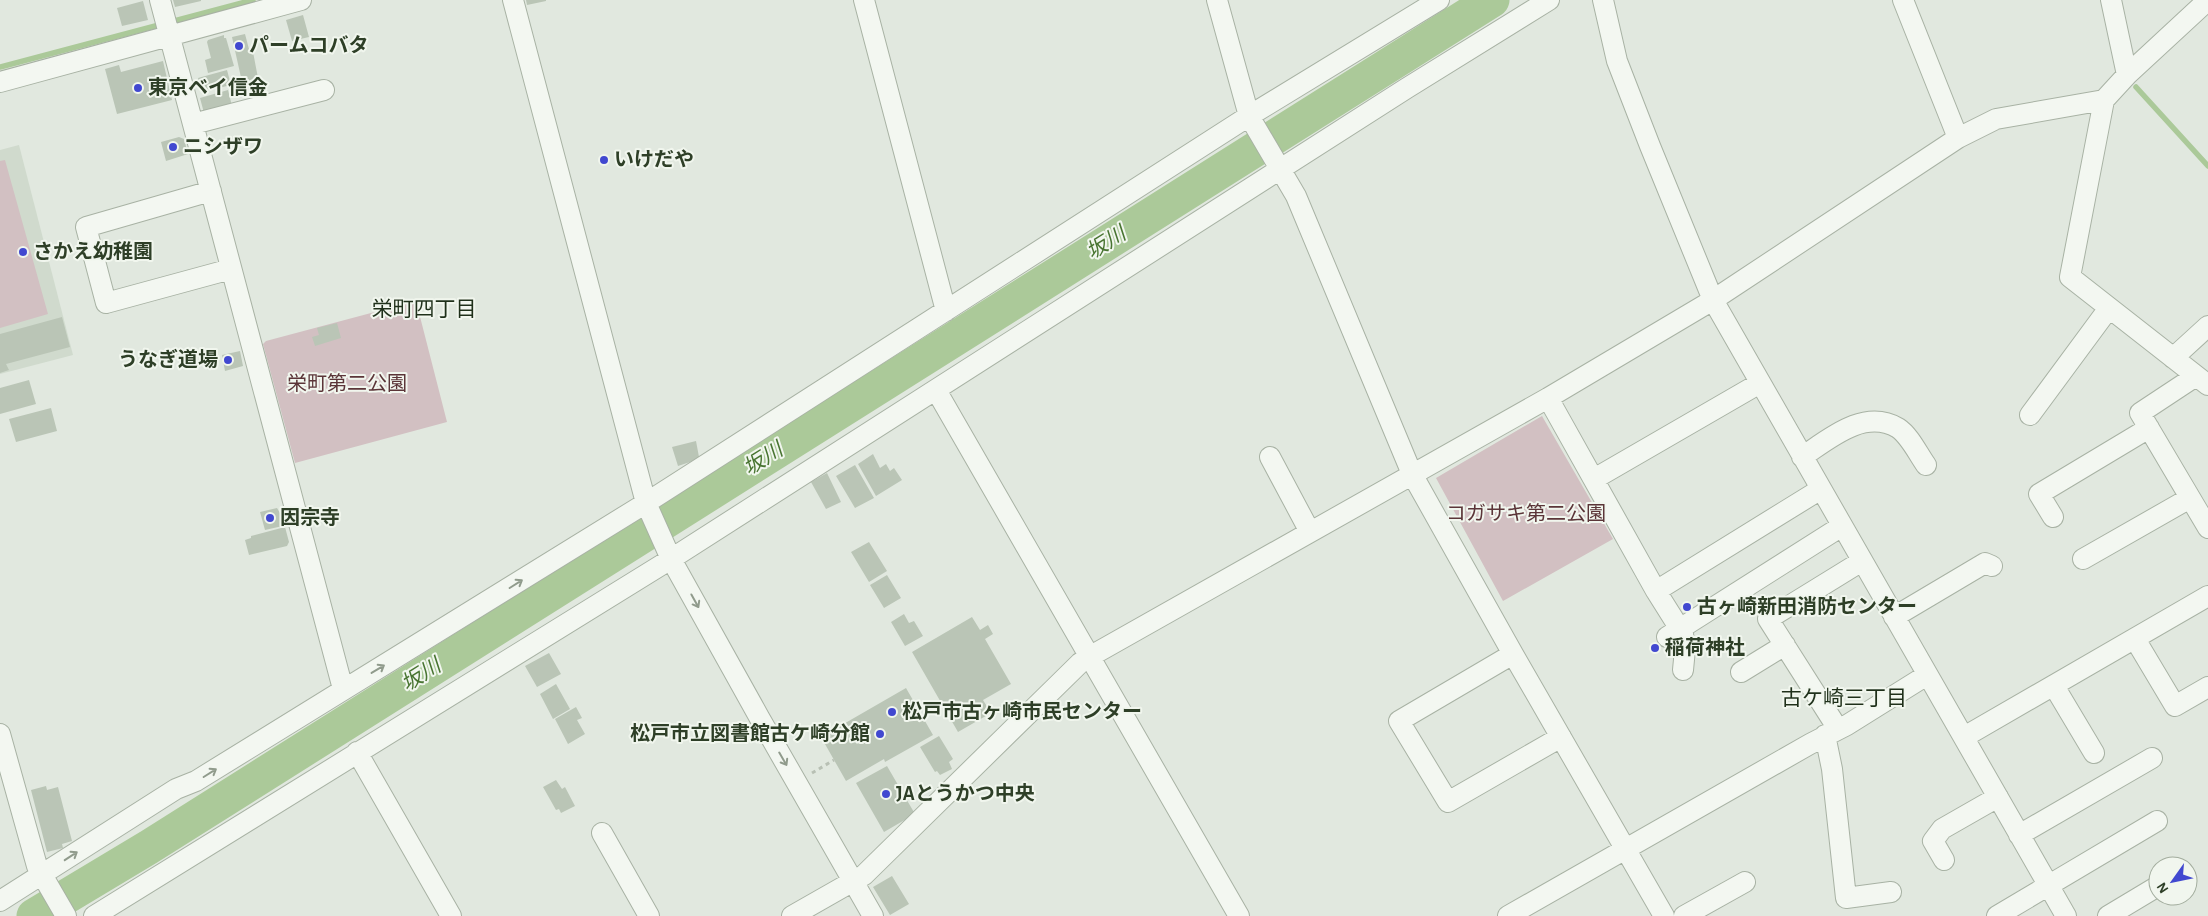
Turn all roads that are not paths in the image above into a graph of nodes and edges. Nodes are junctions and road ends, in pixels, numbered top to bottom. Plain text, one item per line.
1 (301, 0) edge
2 (513, 0) edge
3 (864, 0) edge
4 (1216, 0) edge
5 (1439, 0) edge
6 (1548, 0) edge
7 (1603, 0) edge
8 (1903, 0) edge
9 (2110, 0) edge
10 (2208, 0) edge
11 (1414, 7) edge
12 (166, 20) edge
13 (2127, 75) junction
14 (0, 82) edge
15 (324, 90) dead end
16 (2104, 100) junction
17 (1250, 116) junction
18 (193, 124) junction
19 (1958, 138) junction
20 (1282, 168) junction
21 (211, 191) junction
22 (231, 269) junction
23 (1713, 300) junction
24 (2109, 308) junction
25 (946, 311) junction
26 (2208, 326) edge
27 (2173, 358) junction
28 (2202, 381) edge
29 (1760, 383) junction
30 (936, 390) junction
31 (1548, 398) junction
32 (2030, 415) dead end
33 (2149, 428) junction
34 (1802, 456) junction
35 (1270, 457) dead end
36 (1926, 466) dead end
37 (1412, 474) junction
38 (1594, 480) junction
39 (1821, 490) junction
40 (2190, 498) junction
41 (647, 506) junction
42 (2053, 517) dead end
43 (1842, 526) junction
44 (2208, 528) edge
45 (1310, 532) junction
46 (670, 554) junction
47 (2083, 559) dead end
48 (1862, 561) junction
49 (1992, 566) dead end
50 (1656, 591) junction
51 (2208, 596) edge
52 (1894, 617) junction
53 (1677, 633) junction
54 (2135, 639) junction
55 (1785, 645) junction
56 (1512, 654) junction
57 (1089, 657) junction
58 (1683, 670) dead end
59 (1741, 672) dead end
60 (1927, 675) junction
61 (2054, 686) junction
62 (2208, 687) edge
63 (343, 689) junction
64 (1832, 732) junction
65 (0, 734) edge
66 (1964, 737) junction
67 (1562, 738) junction
68 (357, 752) junction
69 (2094, 753) dead end
70 (2152, 758) dead end
71 (8, 796) edge
72 (1998, 796) junction
73 (2157, 821) dead end
74 (602, 833) dead end
75 (2019, 835) junction
76 (1626, 848) junction
77 (1944, 860) dead end
78 (42, 874) junction
79 (853, 882) junction
80 (1745, 882) dead end
81 (2048, 886) junction
82 (1891, 892) dead end
83 (2148, 892) edge
84 (0, 901) edge
85 (66, 916) edge
86 (94, 916) edge
87 (451, 916) edge
88 (649, 916) edge
89 (792, 916) edge
90 (873, 916) edge
91 (1238, 916) edge
92 (1508, 916) edge
93 (1664, 916) edge
94 (1684, 916) edge
95 (1997, 916) edge
96 (2066, 916) edge
97 (2108, 916) edge

1 - 12 street
2 - 41 street
3 - 25 street
4 - 17 street
5 - 11 street
6 - 20 street
7 - 23 street
8 - 19 street
9 - 13 street
10 - 13 street
11 - 17 street
12 - 14 street
12 - 18 street
13 - 16 street
15 - 18 street
16 - 19 street
16 - 24 street
17 - 20 street
17 - 25 street
18 - 21 street
19 - 23 street
20 - 30 street
20 - 37 street
21 - 22 street
21 - 22 street
22 - 63 street
23 - 29 street
23 - 31 street
24 - 27 street
24 - 32 street
25 - 41 street
26 - 27 street
27 - 28 street
28 - 33 street
29 - 34 street
29 - 38 street
30 - 46 street
30 - 57 street
31 - 37 street
31 - 38 street
33 - 40 street
33 - 42 street
34 - 36 street
34 - 39 street
35 - 45 street
37 - 45 street
37 - 56 street
38 - 50 street
39 - 43 street
39 - 50 street
40 - 44 street
40 - 47 street
41 - 46 street
63 -> 41 street
43 - 48 street
43 - 53 street
45 - 57 street
46 - 68 street
46 -> 79 street
48 - 52 street
48 - 55 street
49 - 52 street
50 - 53 street
51 - 54 street
52 - 60 street
53 - 58 street
54 - 61 street
54 - 62 street
55 - 59 street
55 - 64 street
56 - 67 street
56 - 67 street
57 - 79 street
57 - 91 street
60 - 64 street
60 - 66 street
61 - 66 street
61 - 69 street
78 -> 63 street
64 - 76 street
64 - 82 street
65 - 71 street
66 - 72 street
67 - 76 street
68 - 86 street
68 - 87 street
70 - 75 street
71 - 78 street
72 - 75 street
72 - 77 street
73 - 81 street
74 - 88 street
75 - 81 street
76 - 92 street
76 - 93 street
78 - 84 street
78 - 85 street
79 - 89 street
79 - 90 street
80 - 94 street
81 - 95 street
81 - 96 street
83 - 97 street

